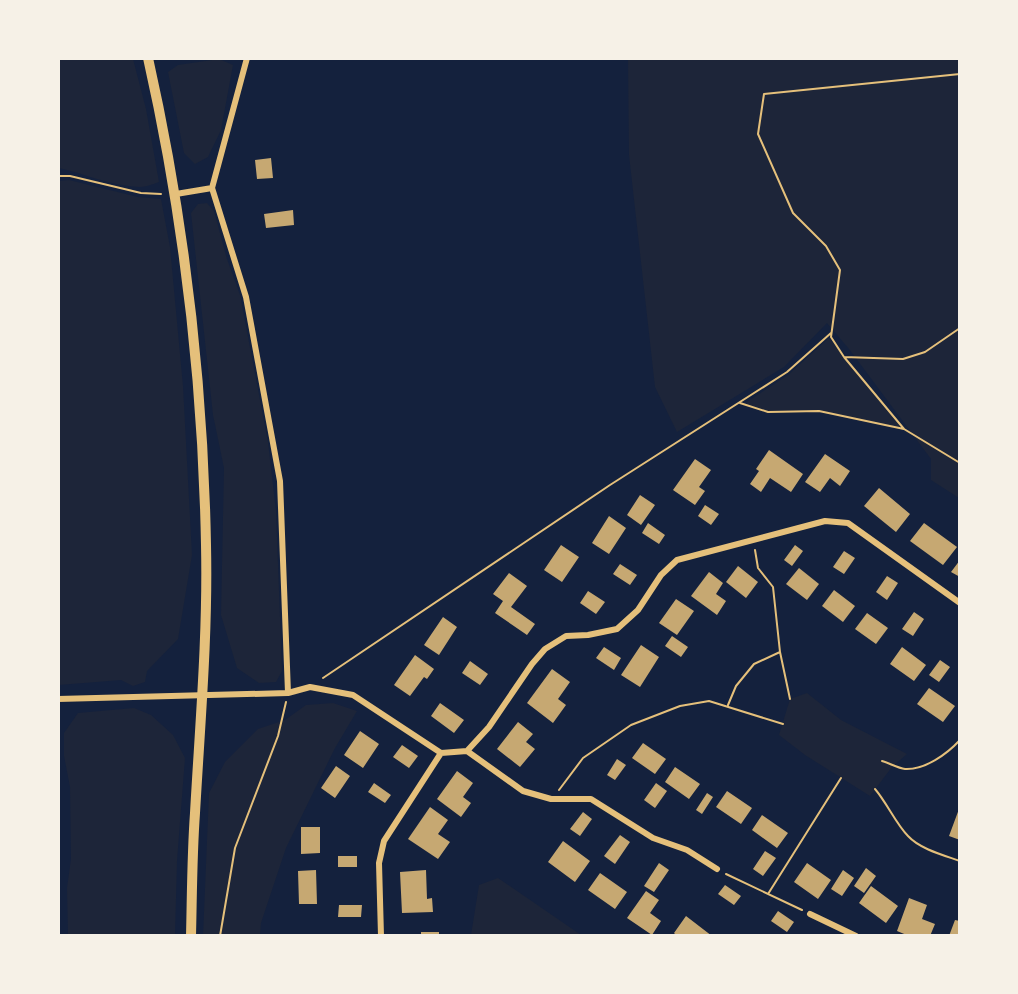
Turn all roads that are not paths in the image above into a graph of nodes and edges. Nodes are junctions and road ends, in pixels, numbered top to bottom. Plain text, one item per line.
1 (148, 58) edge
2 (247, 58) edge
3 (212, 188) junction
4 (176, 194) junction
5 (960, 603) edge
6 (288, 693) junction
7 (202, 697) junction
8 (58, 699) edge
9 (467, 751) junction
10 (441, 753) junction
11 (717, 869) road end
12 (810, 914) road end
13 (190, 936) edge
14 (381, 936) edge
15 (856, 936) edge

1 - 4 street
2 - 3 street
3 - 4 street
3 - 6 street
4 - 7 street
5 - 9 street
6 - 7 street
6 - 10 street
7 - 8 street
7 - 13 street
9 - 10 street
9 - 11 street
10 - 14 street
12 - 15 street

